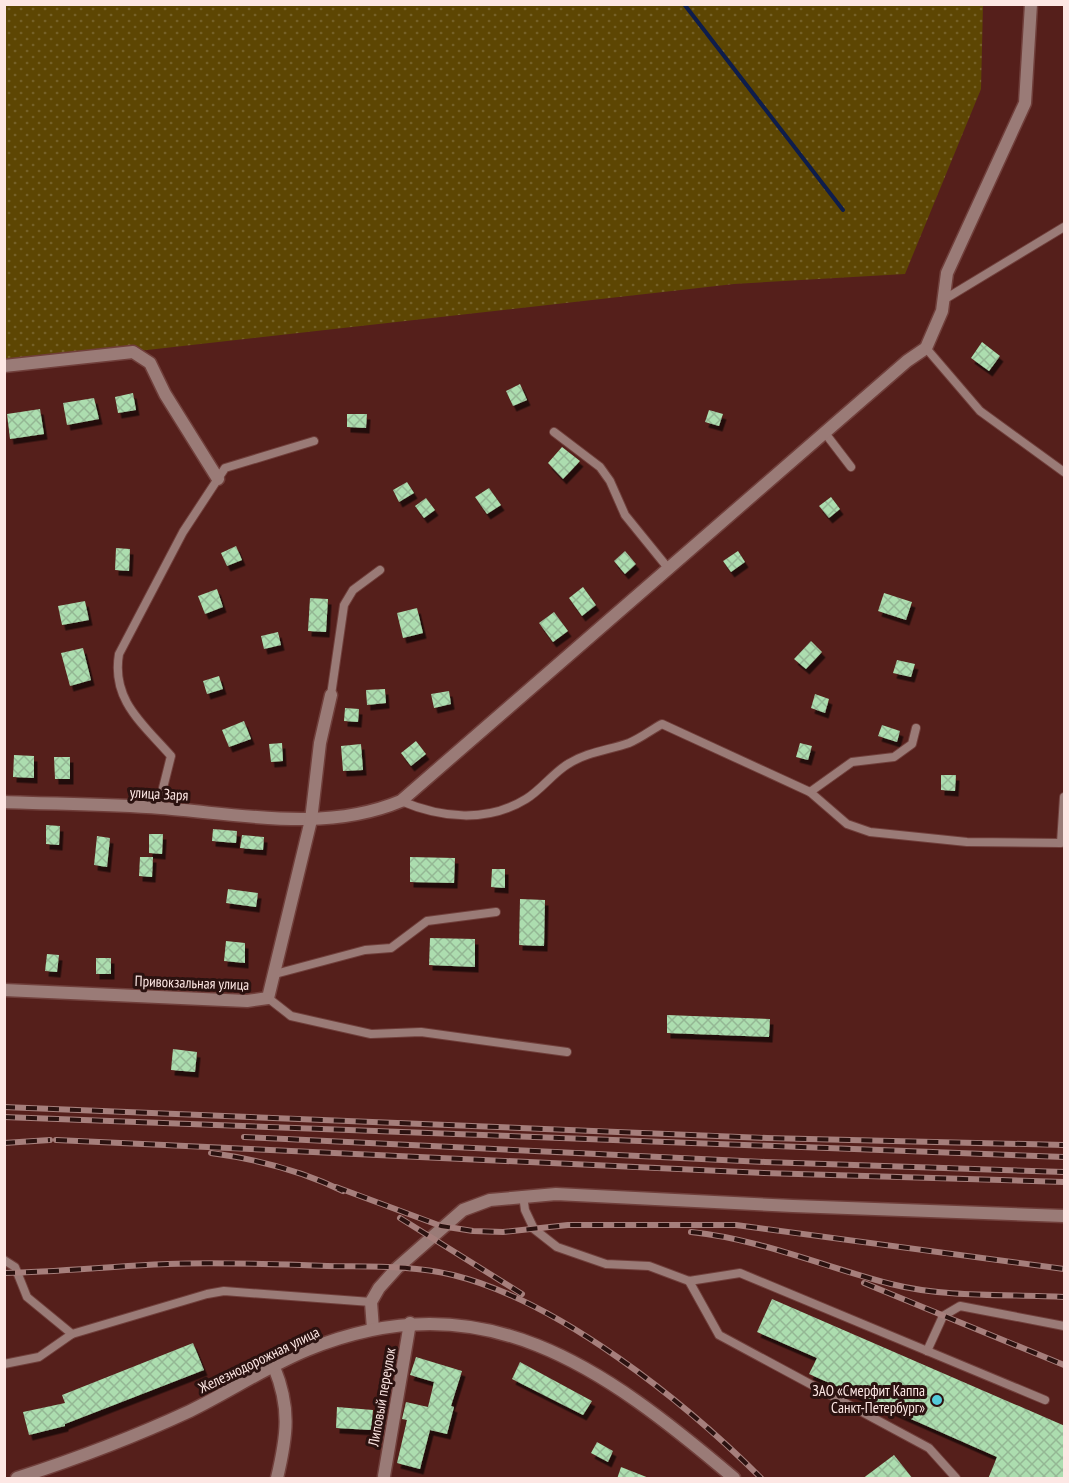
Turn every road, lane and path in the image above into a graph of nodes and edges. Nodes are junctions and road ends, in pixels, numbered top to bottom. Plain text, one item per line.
1 (1032, 4) edge
2 (1065, 227) edge
3 (945, 299) junction
4 (926, 348) junction
5 (4, 366) edge
6 (554, 432) dead end
7 (825, 433) junction
8 (314, 441) dead end
9 (851, 467) dead end
10 (1065, 472) edge
11 (218, 479) junction
12 (668, 568) junction
13 (380, 570) dead end
14 (331, 695) joint
15 (916, 728) dead end
16 (810, 792) junction
17 (1065, 798) edge
18 (401, 801) junction
19 (4, 802) edge
20 (158, 808) junction
21 (311, 820) junction
22 (1063, 843) edge
23 (496, 912) dead end
24 (276, 974) junction
25 (4, 990) edge
26 (268, 998) junction
27 (567, 1052) dead end
28 (523, 1196) junction
29 (1065, 1216) edge
30 (4, 1260) edge
31 (689, 1281) junction
32 (371, 1302) junction
33 (410, 1323) junction
34 (1065, 1326) edge
35 (373, 1329) junction
36 (72, 1334) junction
37 (927, 1351) junction
38 (4, 1364) edge
39 (274, 1367) junction
40 (1046, 1400) dead end
41 (384, 1476) dead end
42 (17, 1479) edge
43 (277, 1479) edge
44 (734, 1479) edge
45 (956, 1479) edge

1 - 3 street
2 - 3 lane
3 - 4 street
4 - 7 street
4 - 10 lane
5 - 11 street
6 - 12 lane
7 - 9 lane
7 - 12 street
8 - 11 lane
11 - 20 lane
12 - 18 street
13 - 14 lane
14 - 21 street, Привокзальная улица
15 - 16 lane
16 - 18 lane
16 - 22 lane
17 - 22 lane
18 - 21 street, улица Заря
19 - 20 street, улица Заря
20 - 21 street, улица Заря
21 - 24 street, Привокзальная улица
23 - 24 lane
24 - 26 street, Привокзальная улица
25 - 26 street, Привокзальная улица
26 - 27 lane
28 - 29 street
28 - 31 lane
28 - 32 street
30 - 36 lane
31 - 37 lane
31 - 45 lane
32 - 35 street
32 - 36 lane
33 - 35 street, Железнодорожная улица
33 - 41 street, Липовый переулок
33 - 44 street, Железнодорожная улица
34 - 37 lane
35 - 39 street, Железнодорожная улица
36 - 38 lane
37 - 40 lane
39 - 42 street, Железнодорожная улица
39 - 43 street

